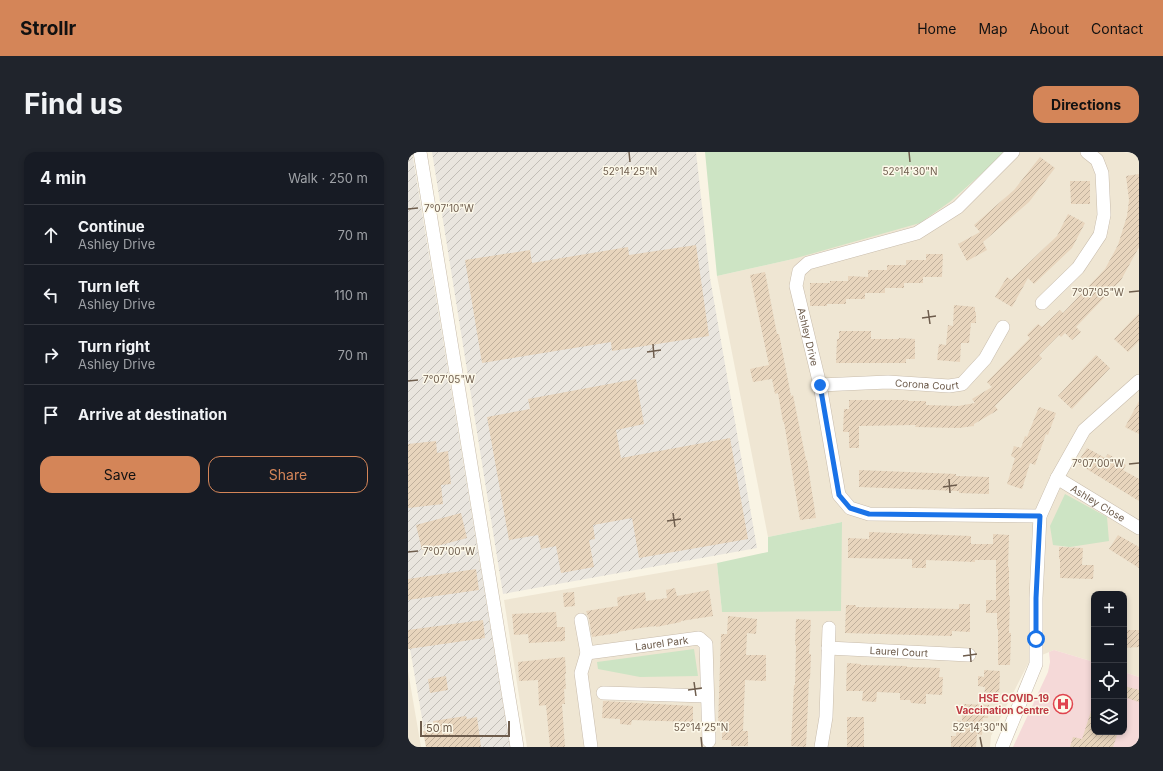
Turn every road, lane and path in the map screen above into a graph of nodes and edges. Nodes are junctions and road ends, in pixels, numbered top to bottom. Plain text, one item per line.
1 (420, 152) edge
2 (1013, 152) edge
3 (1087, 152) edge
4 (1042, 303) dead end
5 (1003, 327) dead end
6 (1139, 381) edge
7 (820, 385) junction
8 (1057, 478) junction
9 (1040, 516) junction
10 (1139, 528) edge
11 (581, 620) dead end
12 (829, 628) dead end
13 (828, 648) junction
14 (587, 653) junction
15 (969, 655) dead end
16 (603, 693) dead end
17 (707, 696) junction
18 (709, 741) dead end
19 (517, 747) edge
20 (591, 747) edge
21 (821, 747) edge
22 (1002, 747) edge

1 - 19 street
2 - 7 street, Ashley Drive
3 - 4 street
5 - 7 street, Corona Court
6 - 8 street
7 - 9 street, Ashley Drive
8 - 9 street
8 - 10 street, Ashley Close
9 - 22 street
11 - 14 street
12 - 13 street
13 - 15 street, Laurel Court
13 - 21 street
14 - 17 street, Laurel Park
14 - 20 street
16 - 17 street
17 - 18 street, Laurel Park

